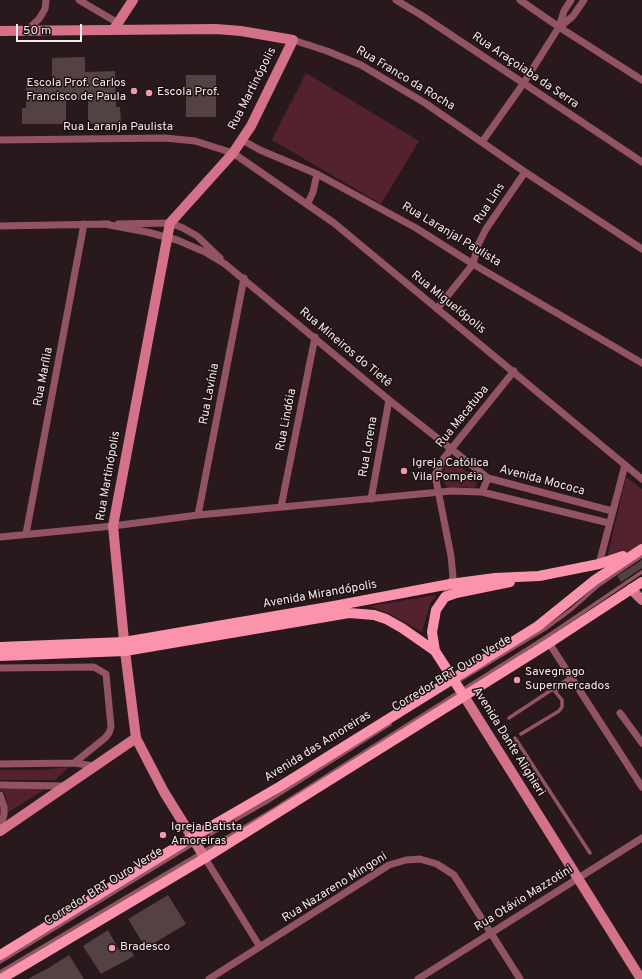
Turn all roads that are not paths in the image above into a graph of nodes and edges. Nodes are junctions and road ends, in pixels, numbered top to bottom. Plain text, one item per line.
1 (46, 0) edge
2 (79, 0) edge
3 (133, 0) edge
4 (396, 0) edge
5 (520, 0) edge
6 (571, 0) edge
7 (584, 0) edge
8 (116, 26) junction
9 (559, 27) junction
10 (27, 30) junction
11 (0, 31) edge
12 (293, 40) junction
13 (642, 80) edge
14 (523, 84) junction
15 (0, 140) edge
16 (242, 140) junction
17 (482, 142) junction
18 (233, 153) junction
19 (642, 162) edge
20 (524, 172) junction
21 (317, 174) junction
22 (308, 203) junction
23 (170, 223) junction
24 (84, 224) junction
25 (104, 224) junction
26 (0, 226) edge
27 (166, 237) junction
28 (642, 249) edge
29 (225, 264) junction
30 (473, 264) junction
31 (244, 278) junction
32 (437, 309) junction
33 (315, 337) junction
34 (642, 363) edge
35 (514, 371) junction
36 (389, 400) junction
37 (451, 450) junction
38 (625, 465) junction
39 (488, 478) junction
40 (642, 479) edge
41 (438, 492) junction
42 (482, 492) junction
43 (371, 499) junction
44 (282, 507) junction
45 (612, 511) junction
46 (198, 515) junction
47 (609, 523) junction
48 (113, 526) junction
49 (26, 534) junction
50 (0, 537) edge
51 (642, 549) edge
52 (642, 556) edge
53 (599, 564) junction
54 (642, 572) edge
55 (539, 576) junction
56 (642, 582) edge
57 (450, 584) junction
58 (632, 589) junction
59 (446, 597) junction
60 (642, 600) edge
61 (549, 643) junction
62 (125, 646) junction
63 (0, 647) edge
64 (435, 651) junction
65 (0, 656) edge
66 (0, 668) edge
67 (571, 678) junction
68 (458, 687) junction
69 (554, 690) junction
70 (620, 713) dead end
71 (509, 718) dead end
72 (521, 734) dead end
73 (136, 738) junction
74 (515, 738) dead end
75 (642, 743) edge
76 (0, 764) edge
77 (74, 764) junction
78 (94, 766) junction
79 (0, 785) edge
80 (66, 786) junction
81 (642, 787) edge
82 (0, 795) edge
83 (0, 826) edge
84 (0, 831) edge
85 (642, 838) edge
86 (193, 840) junction
87 (590, 852) dead end
88 (203, 855) junction
89 (578, 878) junction
90 (492, 933) junction
91 (260, 947) junction
92 (0, 956) edge
93 (0, 962) edge
94 (0, 972) edge
95 (1, 979) edge
96 (209, 979) edge
97 (418, 979) edge
98 (520, 979) edge
99 (641, 979) edge

1 - 10 street
2 - 8 street
3 - 8 street
4 - 14 street, Rua Araçoiaba da Serra
5 - 9 street
6 - 9 street
7 - 9 street
8 - 10 street, Rua Franco da Rocha
8 - 12 street, Rua Franco da Rocha
9 - 13 street
9 - 14 street
10 - 11 street, Rua Franco da Rocha
12 - 16 street, Rua Martinópolis
12 - 17 street, Rua Franco da Rocha
14 - 17 street
14 - 19 street, Rua Araçoiaba da Serra
15 - 18 street, Rua Laranja Paulista
16 - 18 street, Rua Martinópolis
16 - 21 street, Rua Laranjal Paulista
17 - 20 street, Rua Franco da Rocha
18 - 22 street, Rua Miguelópolis
18 - 23 street, Rua Martinópolis
20 - 28 street, Rua Franco da Rocha
20 - 30 street, Rua Lins
21 - 22 street
21 - 30 street, Rua Laranjal Paulista
22 - 32 street, Rua Miguelópolis
23 - 25 street, Rua Mineiros do Tietê
23 - 27 street, Rua Martinópolis
23 - 29 street, Rua Mineiros do Tietê
24 - 25 street, Rua Mineiros do Tietê
24 - 26 street, Rua Mineiros do Tietê
24 - 49 street, Rua Marília
25 - 27 street, Rua Mineiros do Tietê
27 - 29 street, Rua Mineiros do Tietê
27 - 48 street, Rua Martinópolis
29 - 31 street, Rua Mineiros do Tietê
30 - 32 street, Rua Lins
30 - 34 street, Rua Laranjal Paulista
31 - 33 street, Rua Mineiros do Tietê
31 - 46 street, Rua Lavínia
32 - 35 street, Rua Miguelópolis
33 - 36 street, Rua Mineiros do Tietê
33 - 44 street, Rua Lindóia
35 - 37 street, Rua Macatuba
35 - 38 street, Rua Miguelópolis
36 - 37 street, Rua Mineiros do Tietê
36 - 43 street, Rua Lorena
37 - 39 street, Avenida Mococa
37 - 41 street, Rua Macatuba
38 - 40 street, Rua Miguelópolis
38 - 45 street
39 - 42 street
39 - 45 street, Avenida Mococa
41 - 42 street, Avenida Mococa
41 - 43 street, Avenida Mococa
41 - 57 street, Rua Macatuba
42 - 47 street, Avenida Mococa
43 - 44 street, Avenida Mococa
44 - 46 street, Avenida Mococa
45 - 47 street
46 - 48 street, Avenida Mococa
47 - 53 street
48 - 49 street, Avenida Mococa
48 - 62 street, Rua Martinópolis
49 - 50 street, Avenida Mococa
51 - 53 main road, Avenida Mirandópolis
51 - 68 main road, Avenida das Amoreiras
52 - 68 lane, Corredor BRT Ouro Verde
53 - 55 main road, Avenida Mirandópolis
54 - 68 lane, Corredor BRT Ouro Verde
55 - 57 main road, Avenida Mirandópolis
55 - 59 main road
56 - 58 main road, Avenida das Amoreiras
57 - 59 street, Rua Macatuba
57 - 62 main road, Avenida Mirandópolis
58 - 60 street
58 - 61 main road, Avenida das Amoreiras
59 - 64 main road, Avenida Dante Alighieri
61 - 67 street
61 - 68 main road, Avenida das Amoreiras
62 - 63 main road, Avenida Mirandópolis
62 - 64 main road, Avenida Mirandópolis
62 - 65 main road, Avenida Mirandópolis
62 - 73 street, Rua Martinópolis
64 - 68 main road, Avenida Dante Alighieri
66 - 77 street
67 - 69 lane
67 - 81 street
68 - 86 main road, Avenida das Amoreiras
68 - 88 main road, Avenida das Amoreiras
68 - 89 street, Avenida Dante Alighieri
69 - 71 lane
69 - 72 lane
70 - 75 street
73 - 78 street
73 - 86 street, Rua Martinópolis
74 - 87 lane
76 - 77 street
77 - 78 street
78 - 80 street
79 - 80 street
80 - 84 street
82 - 83 street
85 - 89 street, Rua Otávio Mazzotini
86 - 88 street, Rua Martinópolis
86 - 92 main road, Avenida das Amoreiras
86 - 93 lane, Corredor BRT Ouro Verde
88 - 91 street, Rua Martinópolis
88 - 94 lane, Corredor BRT Ouro Verde
88 - 95 main road, Avenida das Amoreiras
89 - 90 street, Rua Otávio Mazzotini
89 - 99 street, Avenida Dante Alighieri
90 - 91 street, Rua Nazareno Mingoni
90 - 97 street, Rua Otávio Mazzotini
90 - 98 street, Rua Nazareno Mingoni
91 - 96 street, Rua Nazareno Mingoni

